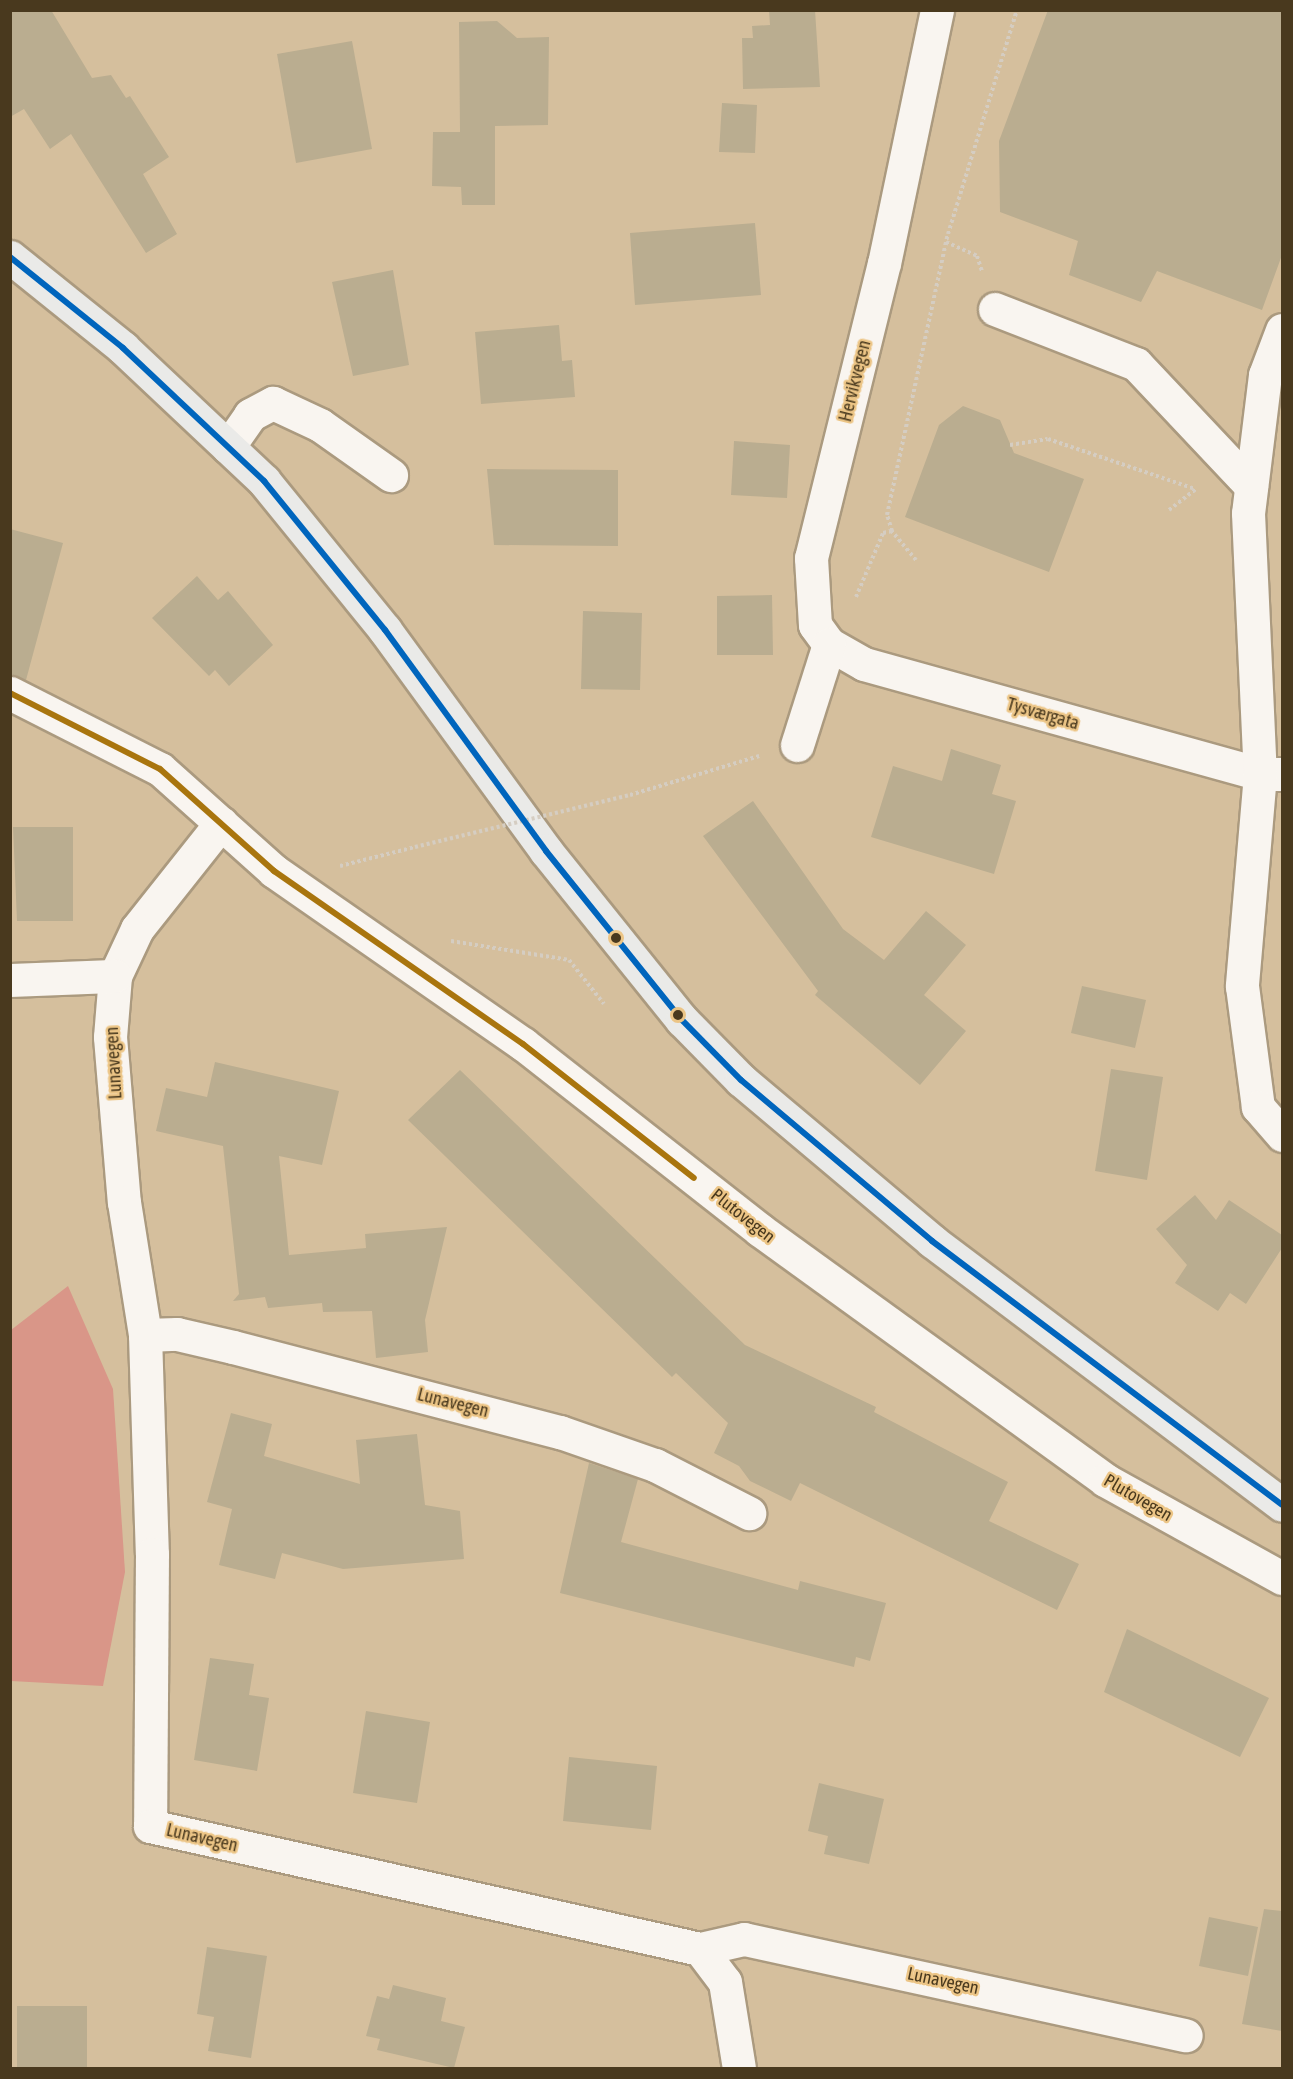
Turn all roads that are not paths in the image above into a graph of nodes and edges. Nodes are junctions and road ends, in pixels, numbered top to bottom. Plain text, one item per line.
1 (937, 10) edge
2 (10, 257) edge
3 (995, 309) dead end
4 (1282, 330) edge
5 (228, 447) junction
6 (391, 476) dead end
7 (1251, 486) junction
8 (829, 644) junction
9 (10, 693) edge
10 (797, 745) road end
11 (1271, 774) edge
12 (221, 823) junction
13 (115, 976) junction
14 (10, 980) edge
15 (1282, 1135) edge
16 (145, 1335) junction
17 (1282, 1505) edge
18 (749, 1513) dead end
19 (1282, 1578) edge
20 (700, 1949) junction
21 (1186, 2035) dead end
22 (739, 2068) edge

1 - 8 street, Hervikvegen
2 - 5 main road
3 - 7 street
4 - 7 street
5 - 6 street
5 - 17 main road
7 - 11 street
8 - 10 street
8 - 11 street, Tysværgata
9 - 12 street, Plutovegen
11 - 15 street
12 - 13 street, Lunavegen
12 - 19 street, Plutovegen
13 - 14 street
13 - 16 street, Lunavegen
16 - 18 street, Lunavegen
16 - 20 street, Lunavegen
20 - 21 street, Lunavegen
20 - 22 street

